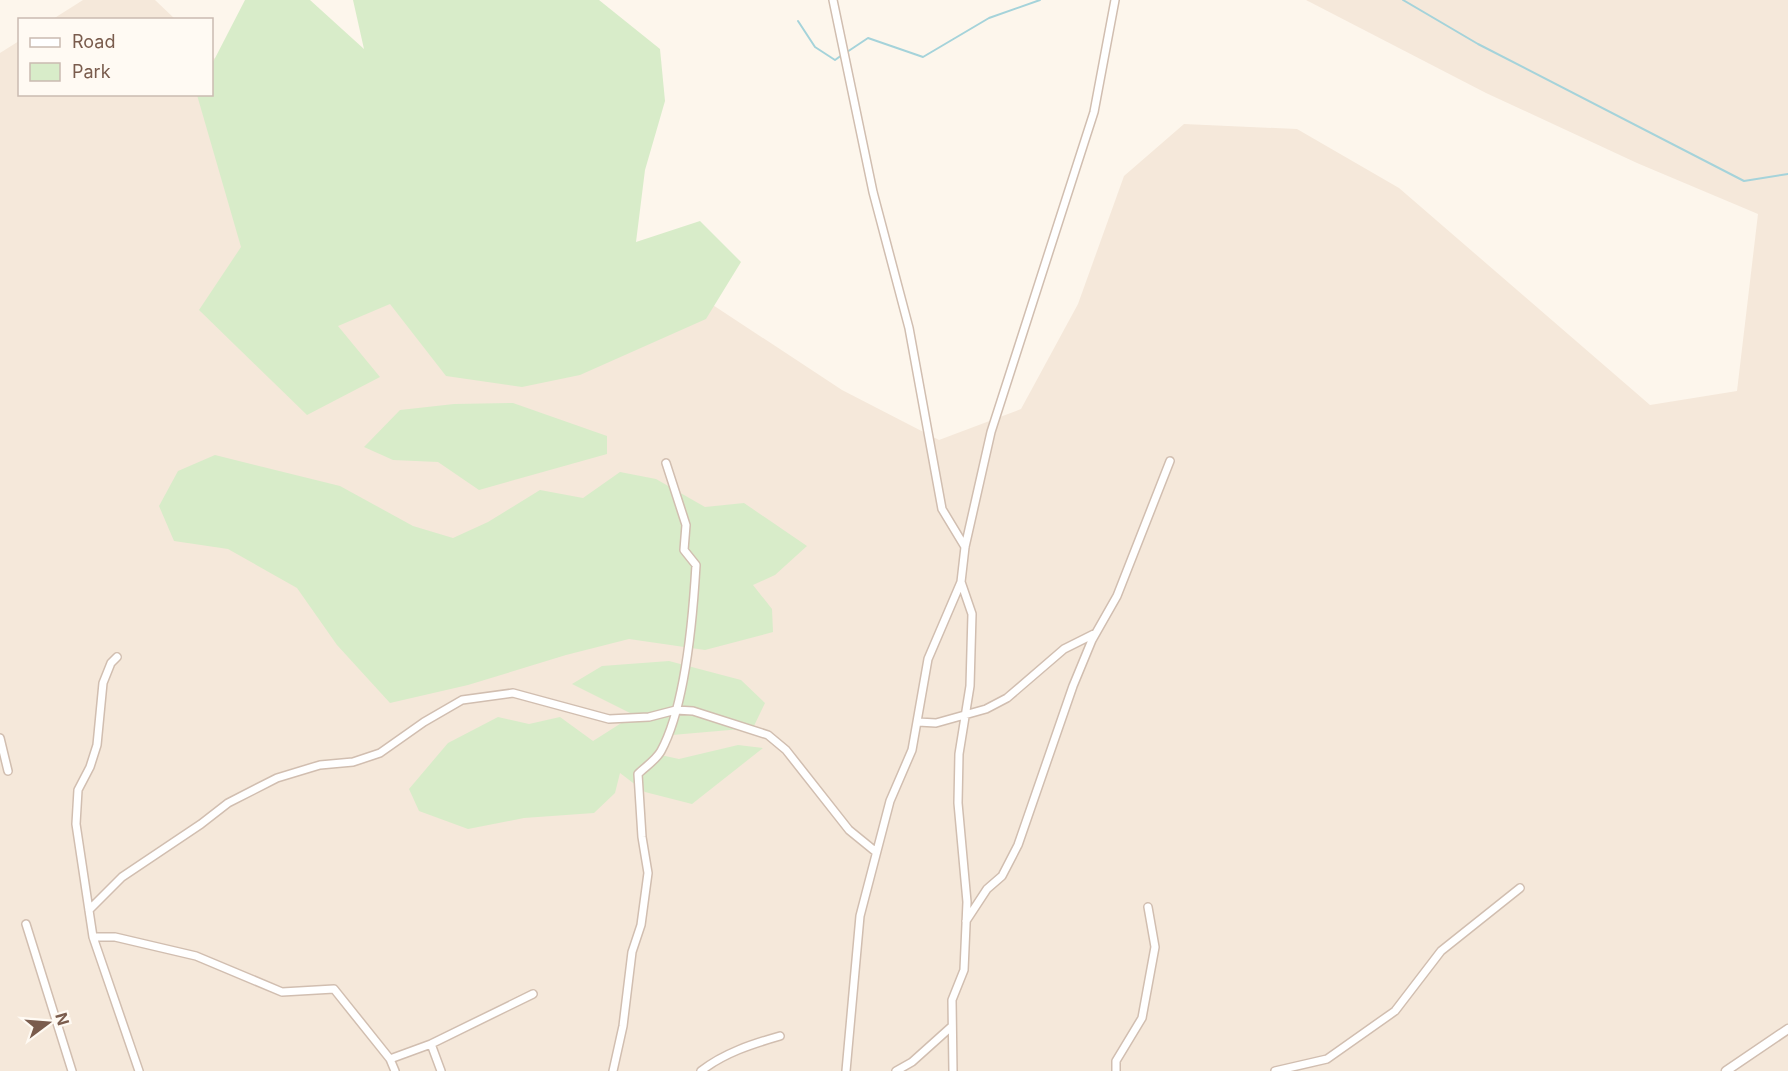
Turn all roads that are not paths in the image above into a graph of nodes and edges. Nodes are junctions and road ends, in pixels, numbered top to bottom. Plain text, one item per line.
1 (833, 0) edge
2 (1115, 0) edge
3 (1170, 462) dead end
4 (666, 463) dead end
5 (965, 547) junction
6 (961, 582) junction
7 (1096, 633) junction
8 (117, 657) dead end
9 (676, 710) junction
10 (965, 717) junction
11 (918, 723) junction
12 (0, 738) edge
13 (8, 771) dead end
14 (876, 852) junction
15 (1520, 888) dead end
16 (1148, 907) dead end
17 (88, 910) junction
18 (966, 921) junction
19 (26, 924) dead end
20 (93, 937) junction
21 (534, 994) dead end
22 (951, 1027) junction
23 (1788, 1029) edge
24 (780, 1035) dead end
25 (430, 1044) junction
26 (390, 1059) junction
27 (72, 1071) edge
28 (139, 1071) edge
29 (395, 1071) edge
30 (441, 1071) edge
31 (613, 1071) edge
32 (701, 1071) edge
33 (846, 1071) edge
34 (896, 1071) edge
35 (953, 1071) edge
36 (1116, 1071) edge
37 (1275, 1071) edge
38 (1726, 1071) edge

1 - 5 street
2 - 5 street
3 - 7 street
4 - 9 street
5 - 6 street
6 - 10 street
6 - 11 street
7 - 10 street
7 - 18 street
8 - 17 street
9 - 14 street
9 - 17 street
9 - 31 street
10 - 11 street
10 - 18 street
11 - 14 street
12 - 13 street
14 - 33 street
15 - 37 street
16 - 36 street
17 - 20 street
18 - 22 street
19 - 27 street
20 - 26 street
20 - 28 street
21 - 25 street
22 - 34 street
22 - 35 street
23 - 38 street
24 - 32 street
25 - 26 street
25 - 30 street
26 - 29 street

